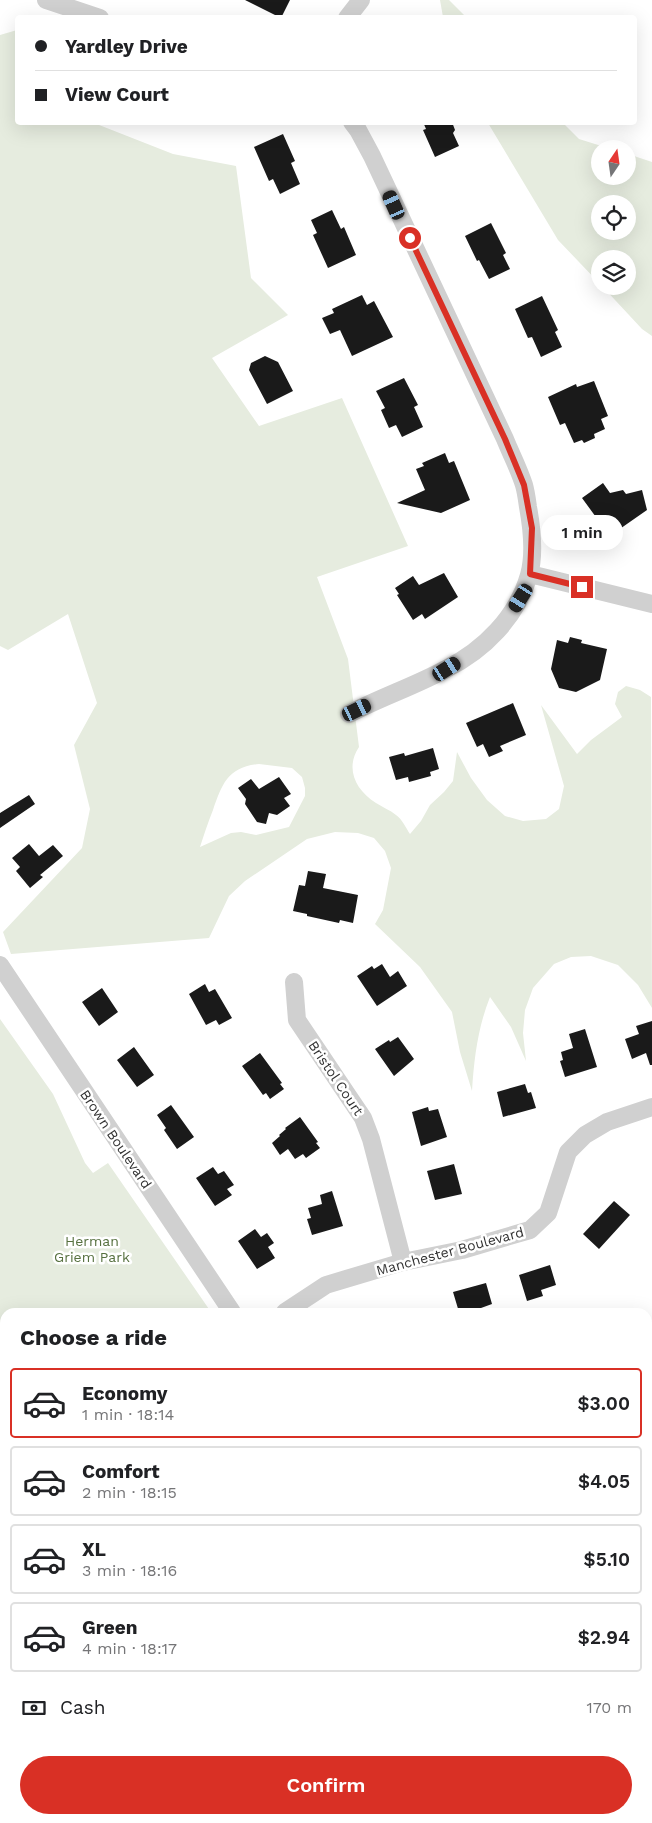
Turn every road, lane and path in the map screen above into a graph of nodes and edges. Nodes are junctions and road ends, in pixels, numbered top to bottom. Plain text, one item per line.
1 (46, 0) edge
2 (361, 0) edge
3 (91, 15) edge
4 (349, 15) edge
5 (354, 125) edge
6 (530, 574) junction
7 (652, 604) edge
8 (349, 714) dead end
9 (0, 965) edge
10 (294, 982) dead end
11 (652, 1107) edge
12 (403, 1262) junction
13 (229, 1308) edge
14 (291, 1308) edge

1 - 3 street
2 - 4 street
5 - 6 street
6 - 7 street
6 - 8 street
9 - 13 street, Brown Boulevard
10 - 12 street, Bristol Court
11 - 12 street, Manchester Boulevard
12 - 14 street, Manchester Boulevard

